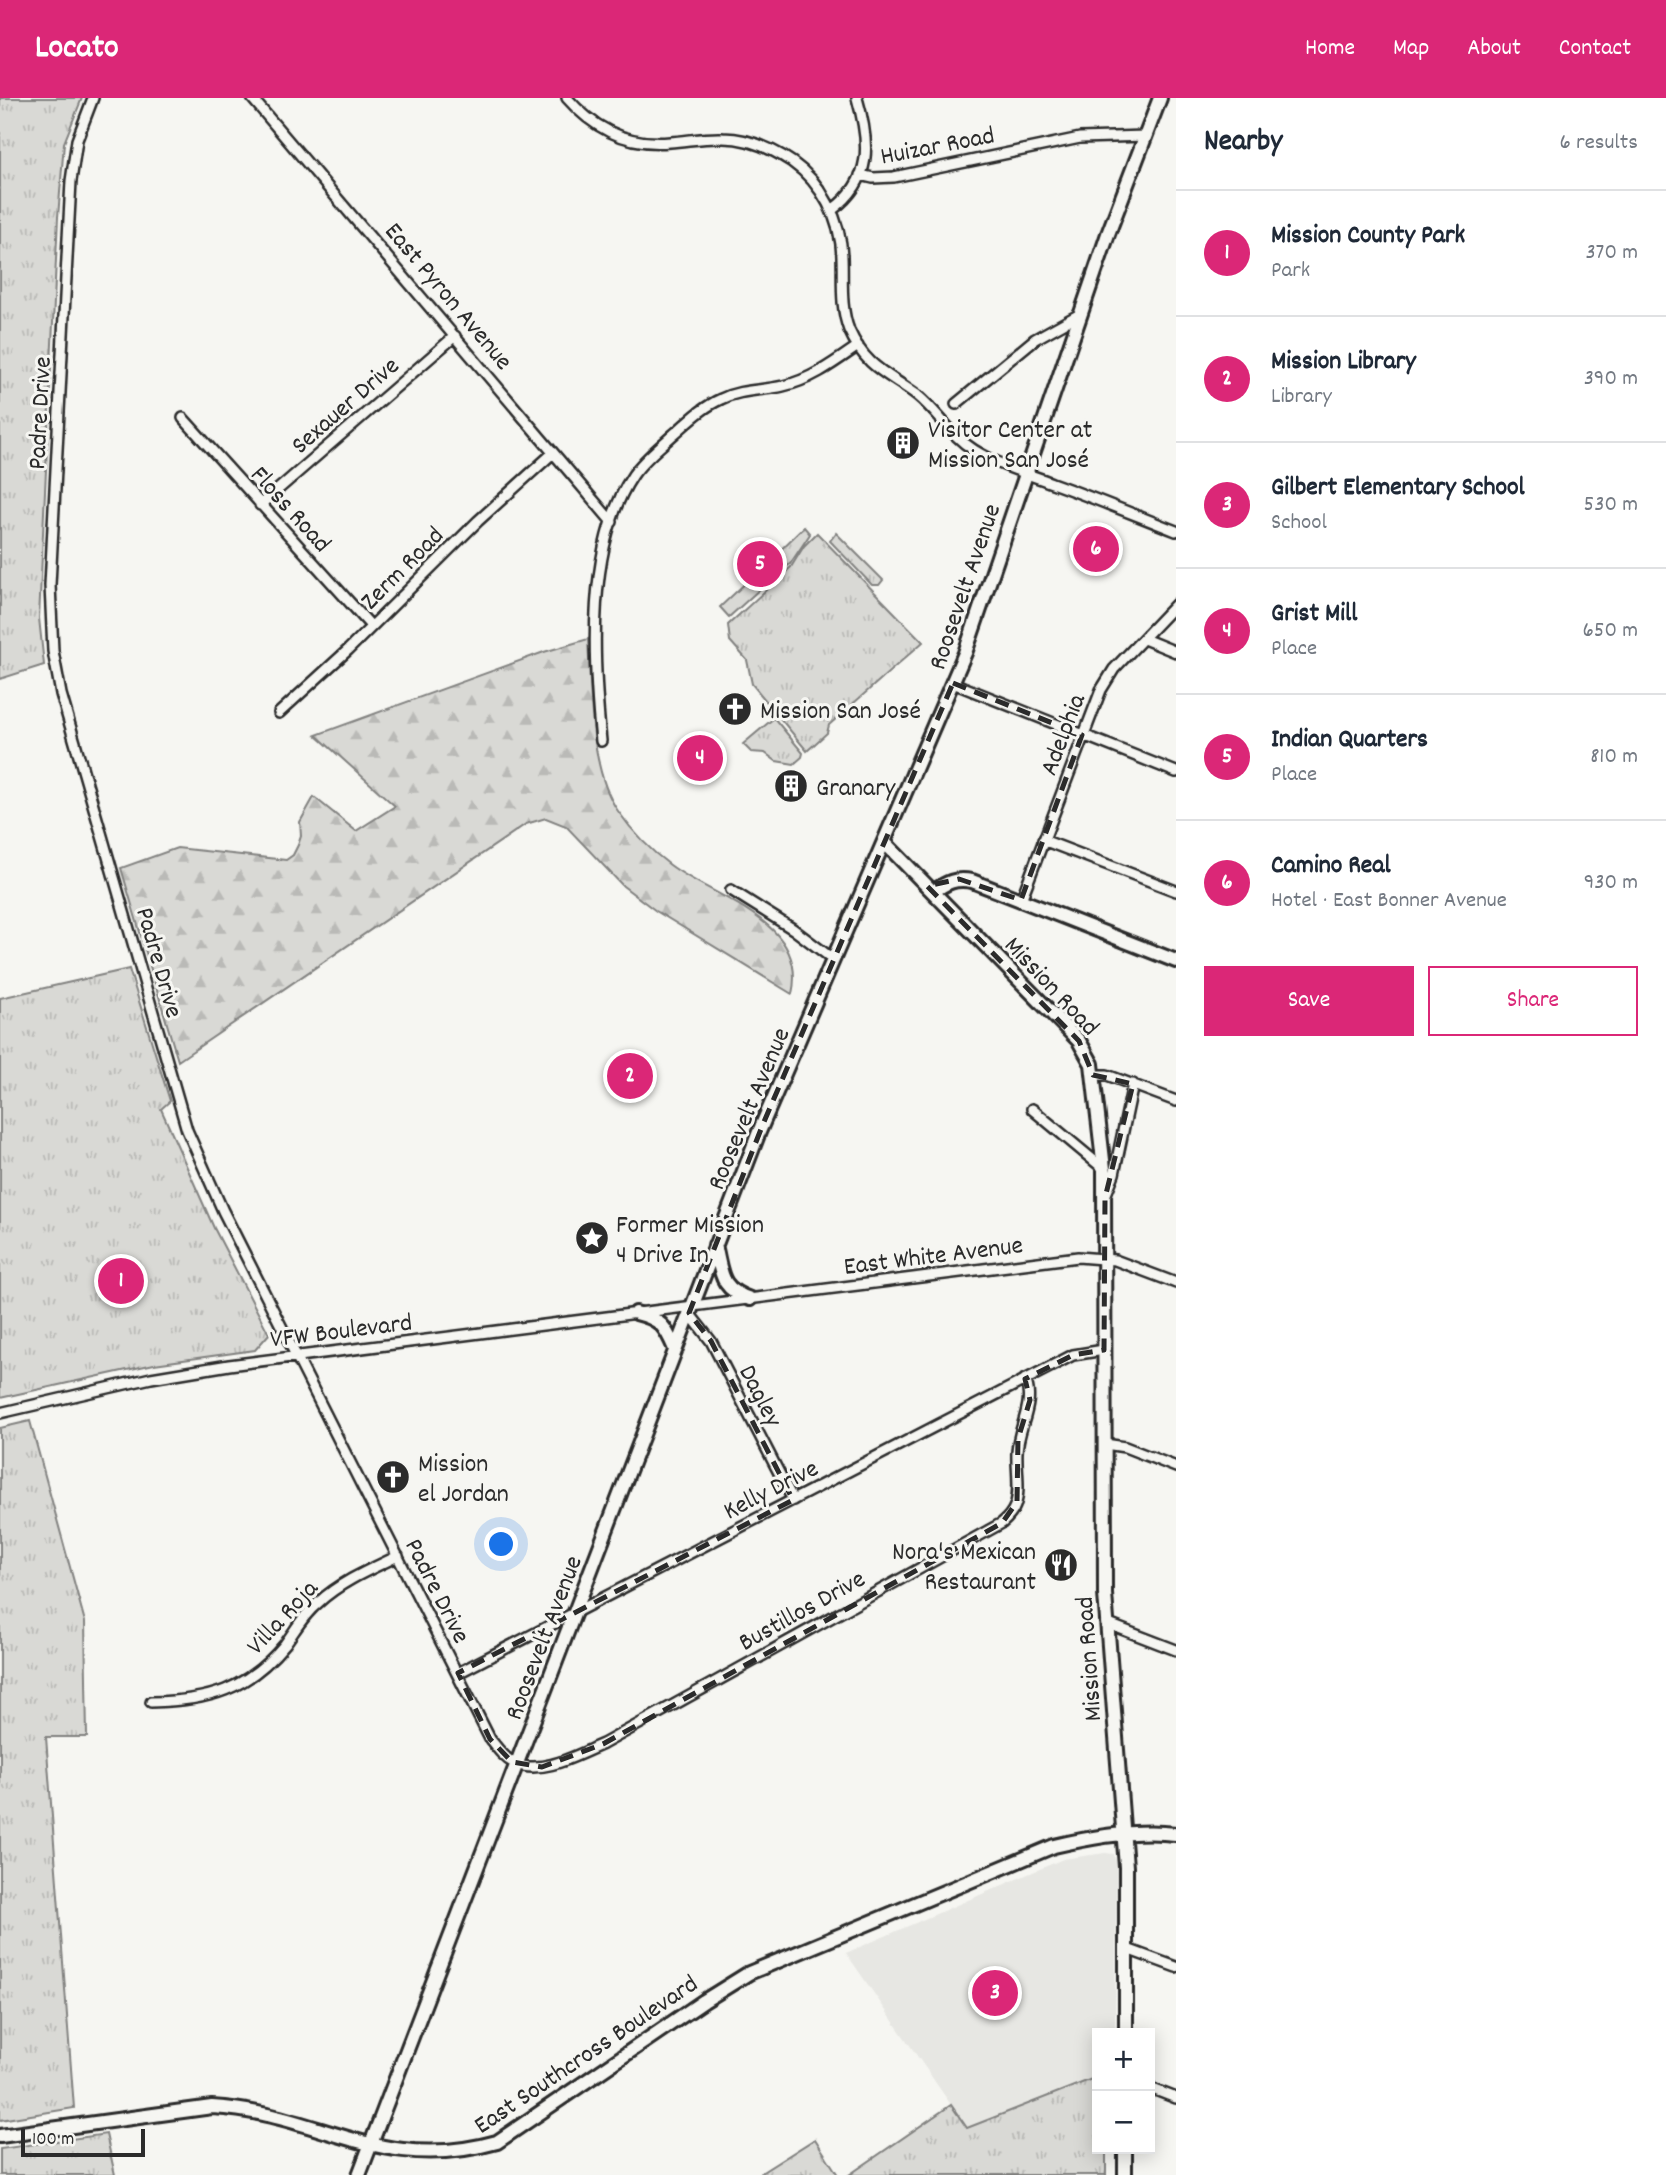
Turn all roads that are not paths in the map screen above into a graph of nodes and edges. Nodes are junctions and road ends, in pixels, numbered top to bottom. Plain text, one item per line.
1 (93, 98) edge
2 (252, 98) edge
3 (567, 98) edge
4 (857, 98) edge
5 (1160, 98) edge
6 (1146, 136) junction
7 (860, 175) junction
8 (832, 210) junction
9 (1080, 314) junction
10 (455, 335) junction
11 (858, 346) junction
12 (956, 404) dead end
13 (183, 418) dead end
14 (554, 453) junction
15 (1027, 473) junction
16 (260, 505) junction
17 (612, 522) junction
18 (1176, 531) edge
19 (1176, 604) edge
20 (370, 626) junction
21 (1144, 639) junction
22 (1176, 652) edge
23 (953, 683) junction
24 (279, 713) dead end
25 (1082, 735) junction
26 (601, 741) dead end
27 (1176, 772) edge
28 (1044, 840) junction
29 (885, 843) junction
30 (731, 890) dead end
31 (1176, 891) edge
32 (933, 892) junction
33 (1021, 901) junction
34 (834, 960) junction
35 (1176, 961) edge
36 (1093, 1075) junction
37 (1133, 1084) junction
38 (1176, 1101) edge
39 (1032, 1109) dead end
40 (1104, 1170) junction
41 (1104, 1198) junction
42 (715, 1245) junction
43 (1104, 1258) junction
44 (1176, 1283) edge
45 (750, 1299) junction
46 (690, 1309) junction
47 (636, 1313) junction
48 (675, 1349) junction
49 (1104, 1350) junction
50 (297, 1356) junction
51 (1025, 1379) junction
52 (0, 1413) edge
53 (1105, 1444) junction
54 (1176, 1466) edge
55 (793, 1500) junction
56 (398, 1556) junction
57 (577, 1611) junction
58 (1106, 1623) junction
59 (1176, 1650) edge
60 (458, 1673) junction
61 (151, 1702) dead end
62 (518, 1764) junction
63 (1176, 1834) edge
64 (1124, 1835) junction
65 (1127, 1949) junction
66 (1176, 1967) edge
67 (1126, 2028) edge
68 (1155, 2090) edge
69 (1176, 2098) edge
70 (0, 2136) edge
71 (1125, 2154) edge
72 (372, 2157) junction
73 (420, 2165) dead end
74 (359, 2175) edge
75 (1125, 2175) edge

1 - 50 street, Padre Drive
2 - 10 street, East Pyron Avenue
3 - 8 street
4 - 7 street
5 - 6 main road, Roosevelt Avenue
6 - 7 street, Huizar Road
6 - 9 main road, Roosevelt Avenue
7 - 8 street
8 - 11 street
9 - 12 street
9 - 15 main road, Roosevelt Avenue
10 - 14 street, East Pyron Avenue
10 - 16 street, Sexauer Drive
11 - 15 street
11 - 17 street
13 - 16 street, Floss Road
14 - 17 street, East Pyron Avenue
14 - 20 street, Zerm Road
15 - 18 street
15 - 23 main road, Roosevelt Avenue
16 - 20 street, Floss Road
17 - 26 street
19 - 21 street, Adelphia
20 - 24 street, Zerm Road
21 - 22 street
21 - 25 street, Adelphia
23 - 25 street
23 - 29 main road, Roosevelt Avenue
25 - 27 street
25 - 28 street, Adelphia
28 - 31 street
28 - 33 street, Adelphia
29 - 32 main road, Mission Road
29 - 34 main road, Roosevelt Avenue
30 - 34 street
32 - 33 main road
32 - 36 main road, Mission Road
33 - 35 main road
34 - 42 main road, Roosevelt Avenue
36 - 37 street
36 - 40 main road, Mission Road
37 - 38 street
37 - 41 street, Mission Road
39 - 40 street
40 - 41 main road, Mission Road
41 - 43 main road, Mission Road
42 - 45 main road
42 - 46 main road, Roosevelt Avenue
43 - 44 street, East White Avenue
43 - 45 street, East White Avenue
43 - 49 main road, Mission Road
45 - 46 street, East White Avenue
46 - 47 street, VFW Boulevard
46 - 48 main road, Roosevelt Avenue
46 - 55 street, Dagley
47 - 48 main road
47 - 50 street, VFW Boulevard
48 - 57 main road, Roosevelt Avenue
49 - 51 street, Kelly Drive
49 - 53 main road, Mission Road
50 - 52 street, VFW Boulevard
50 - 56 street, Padre Drive
51 - 55 street, Kelly Drive
51 - 62 street, Bustillos Drive
53 - 54 street
53 - 58 main road, Mission Road
55 - 57 street, Kelly Drive
56 - 60 street, Padre Drive
56 - 61 street, Villa Roja
57 - 60 street, Kelly Drive
57 - 62 main road, Roosevelt Avenue
58 - 59 street
58 - 64 main road, Mission Road
60 - 62 street, Padre Drive
62 - 72 main road, Roosevelt Avenue
63 - 64 main road, East Southcross Boulevard
64 - 65 main road, Mission Road
64 - 73 main road, East Southcross Boulevard
65 - 66 street
65 - 67 main road, Mission Road
68 - 69 street
70 - 72 main road
71 - 75 main road
72 - 74 main road, Roosevelt Avenue

